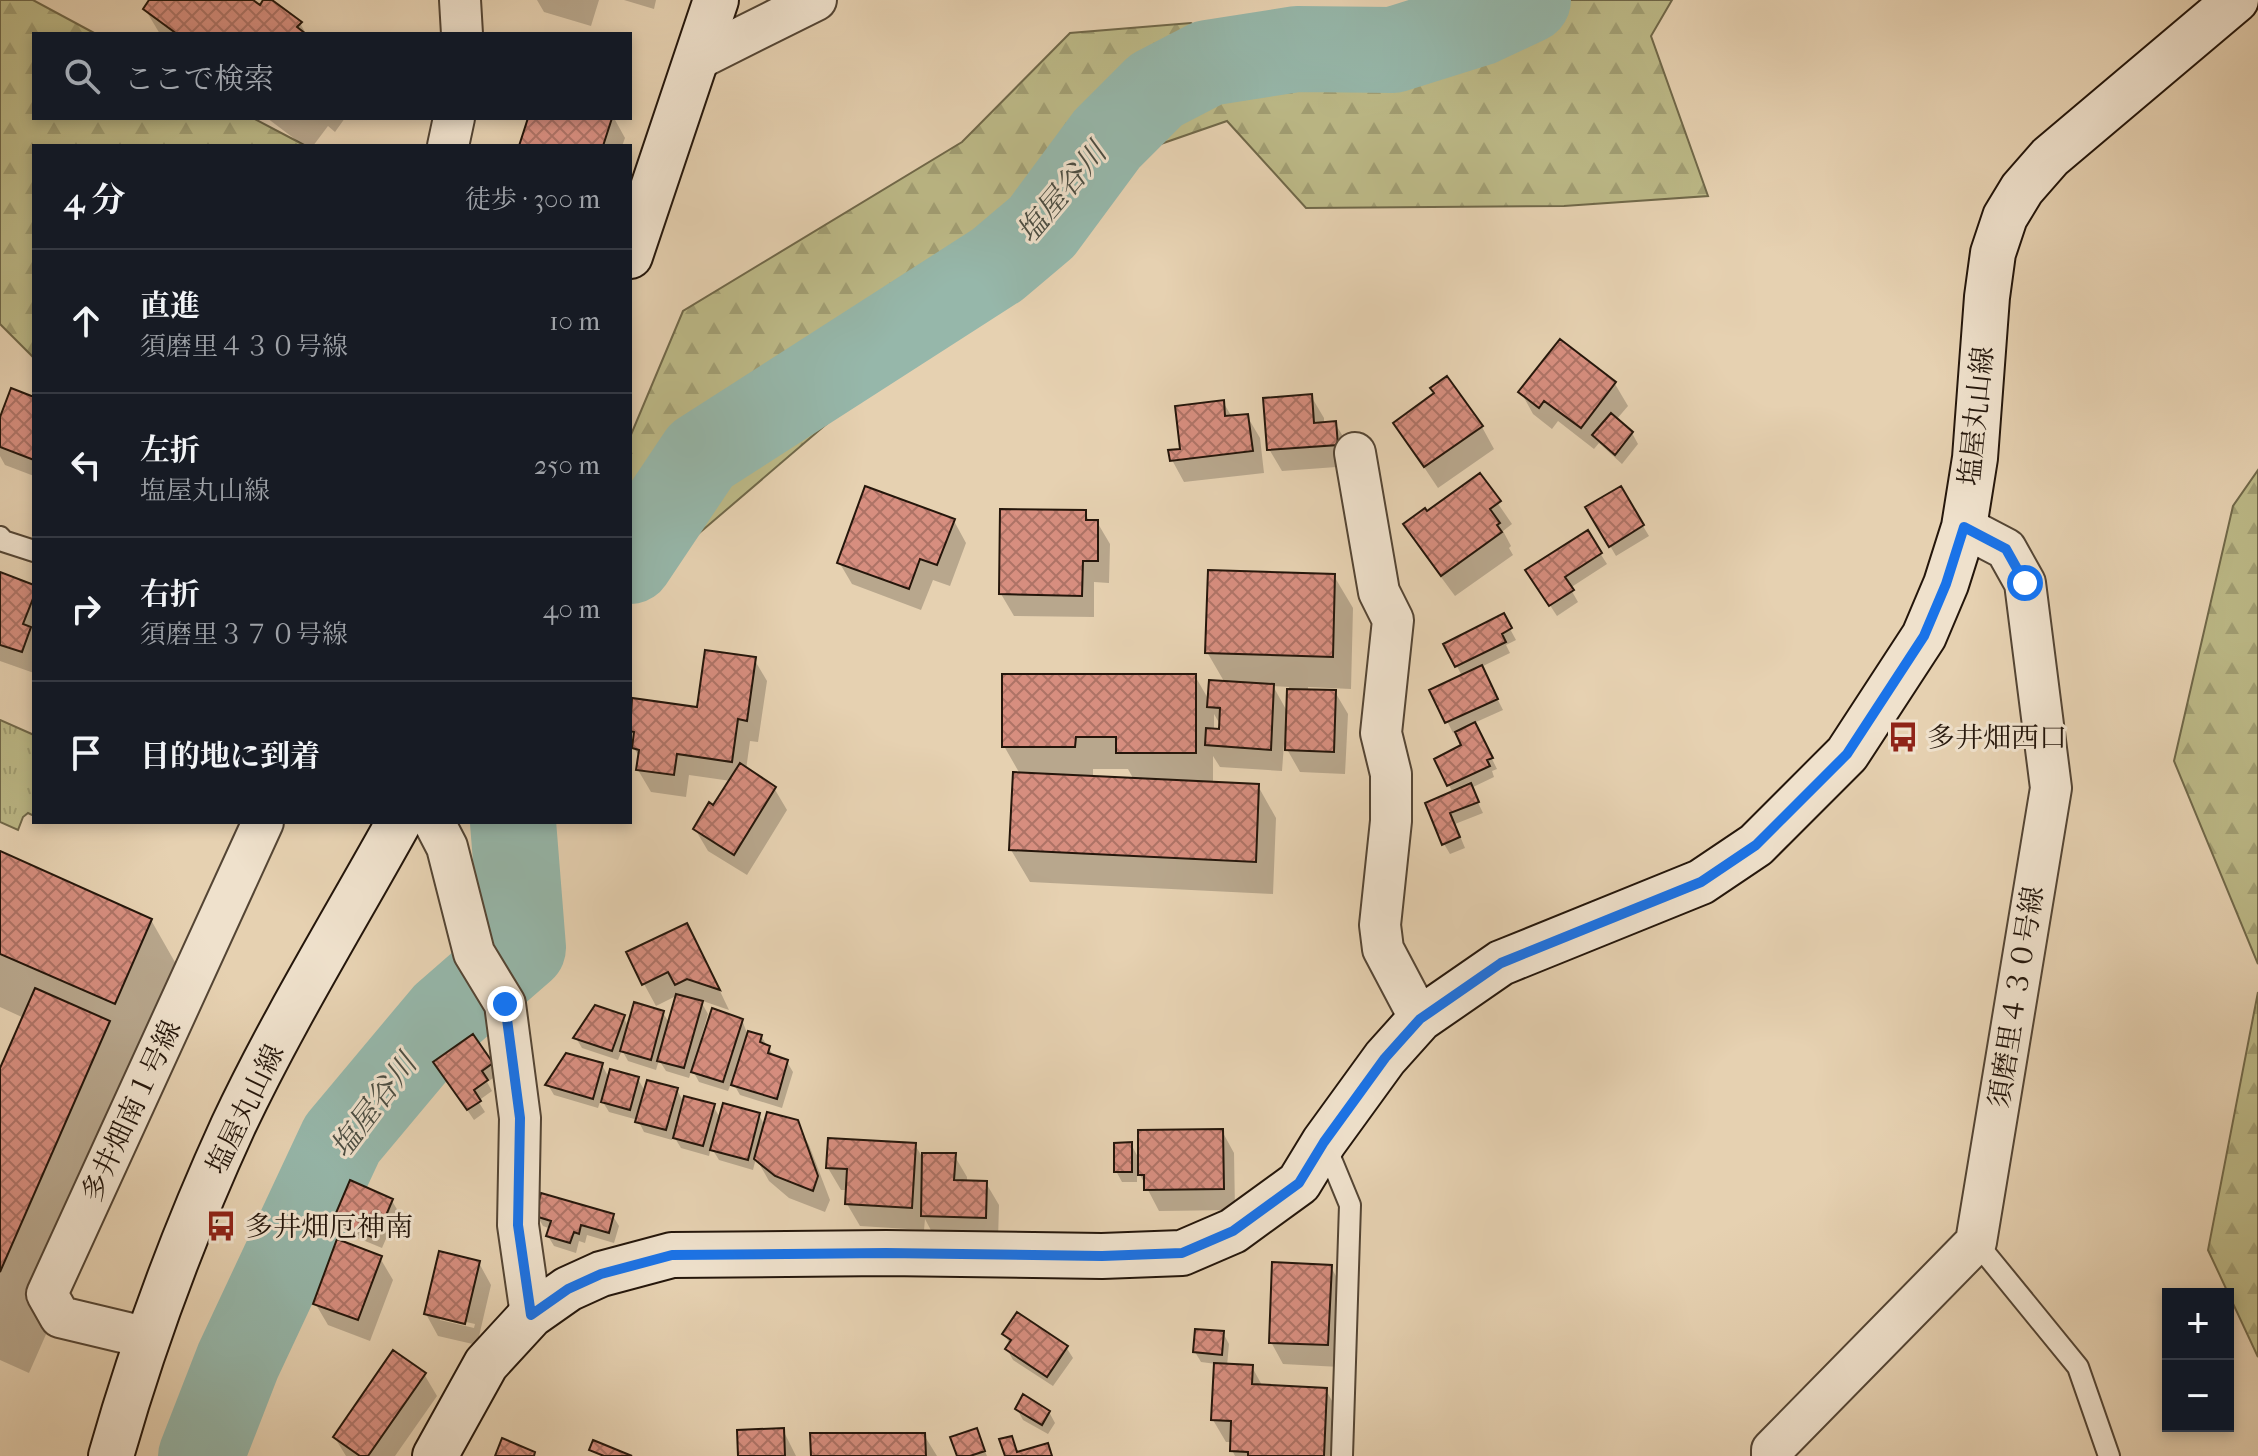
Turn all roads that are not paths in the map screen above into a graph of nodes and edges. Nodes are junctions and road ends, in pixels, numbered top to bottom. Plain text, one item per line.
1 (460, 0) edge
2 (716, 0) edge
3 (816, 0) edge
4 (2236, 0) edge
5 (462, 32) edge
6 (696, 60) junction
7 (454, 120) edge
8 (448, 144) edge
9 (632, 250) edge
10 (1355, 453) dead end
11 (1964, 527) junction
12 (0, 537) edge
13 (32, 550) edge
14 (262, 824) edge
15 (398, 824) edge
16 (435, 824) edge
17 (1420, 1019) junction
18 (1324, 1142) junction
19 (1976, 1242) junction
20 (531, 1315) junction
21 (148, 1338) junction
22 (111, 1456) edge
23 (435, 1456) edge
24 (1342, 1456) edge
25 (1772, 1456) edge
26 (2109, 1456) edge

1 - 5 street
2 - 6 street
3 - 6 street
4 - 11 street, 塩屋丸山線
6 - 9 street
7 - 8 street
10 - 17 street
11 - 17 street, 塩屋丸山線
11 - 19 street, 須磨里４３０号線
12 - 13 lane
14 - 21 street, 多井畑南１号線
15 - 21 street, 塩屋丸山線
16 - 20 street
17 - 18 street, 塩屋丸山線
18 - 20 street, 塩屋丸山線
18 - 24 lane
19 - 25 street
19 - 26 lane
20 - 23 street, 塩屋丸山線
21 - 22 street, 塩屋丸山線

